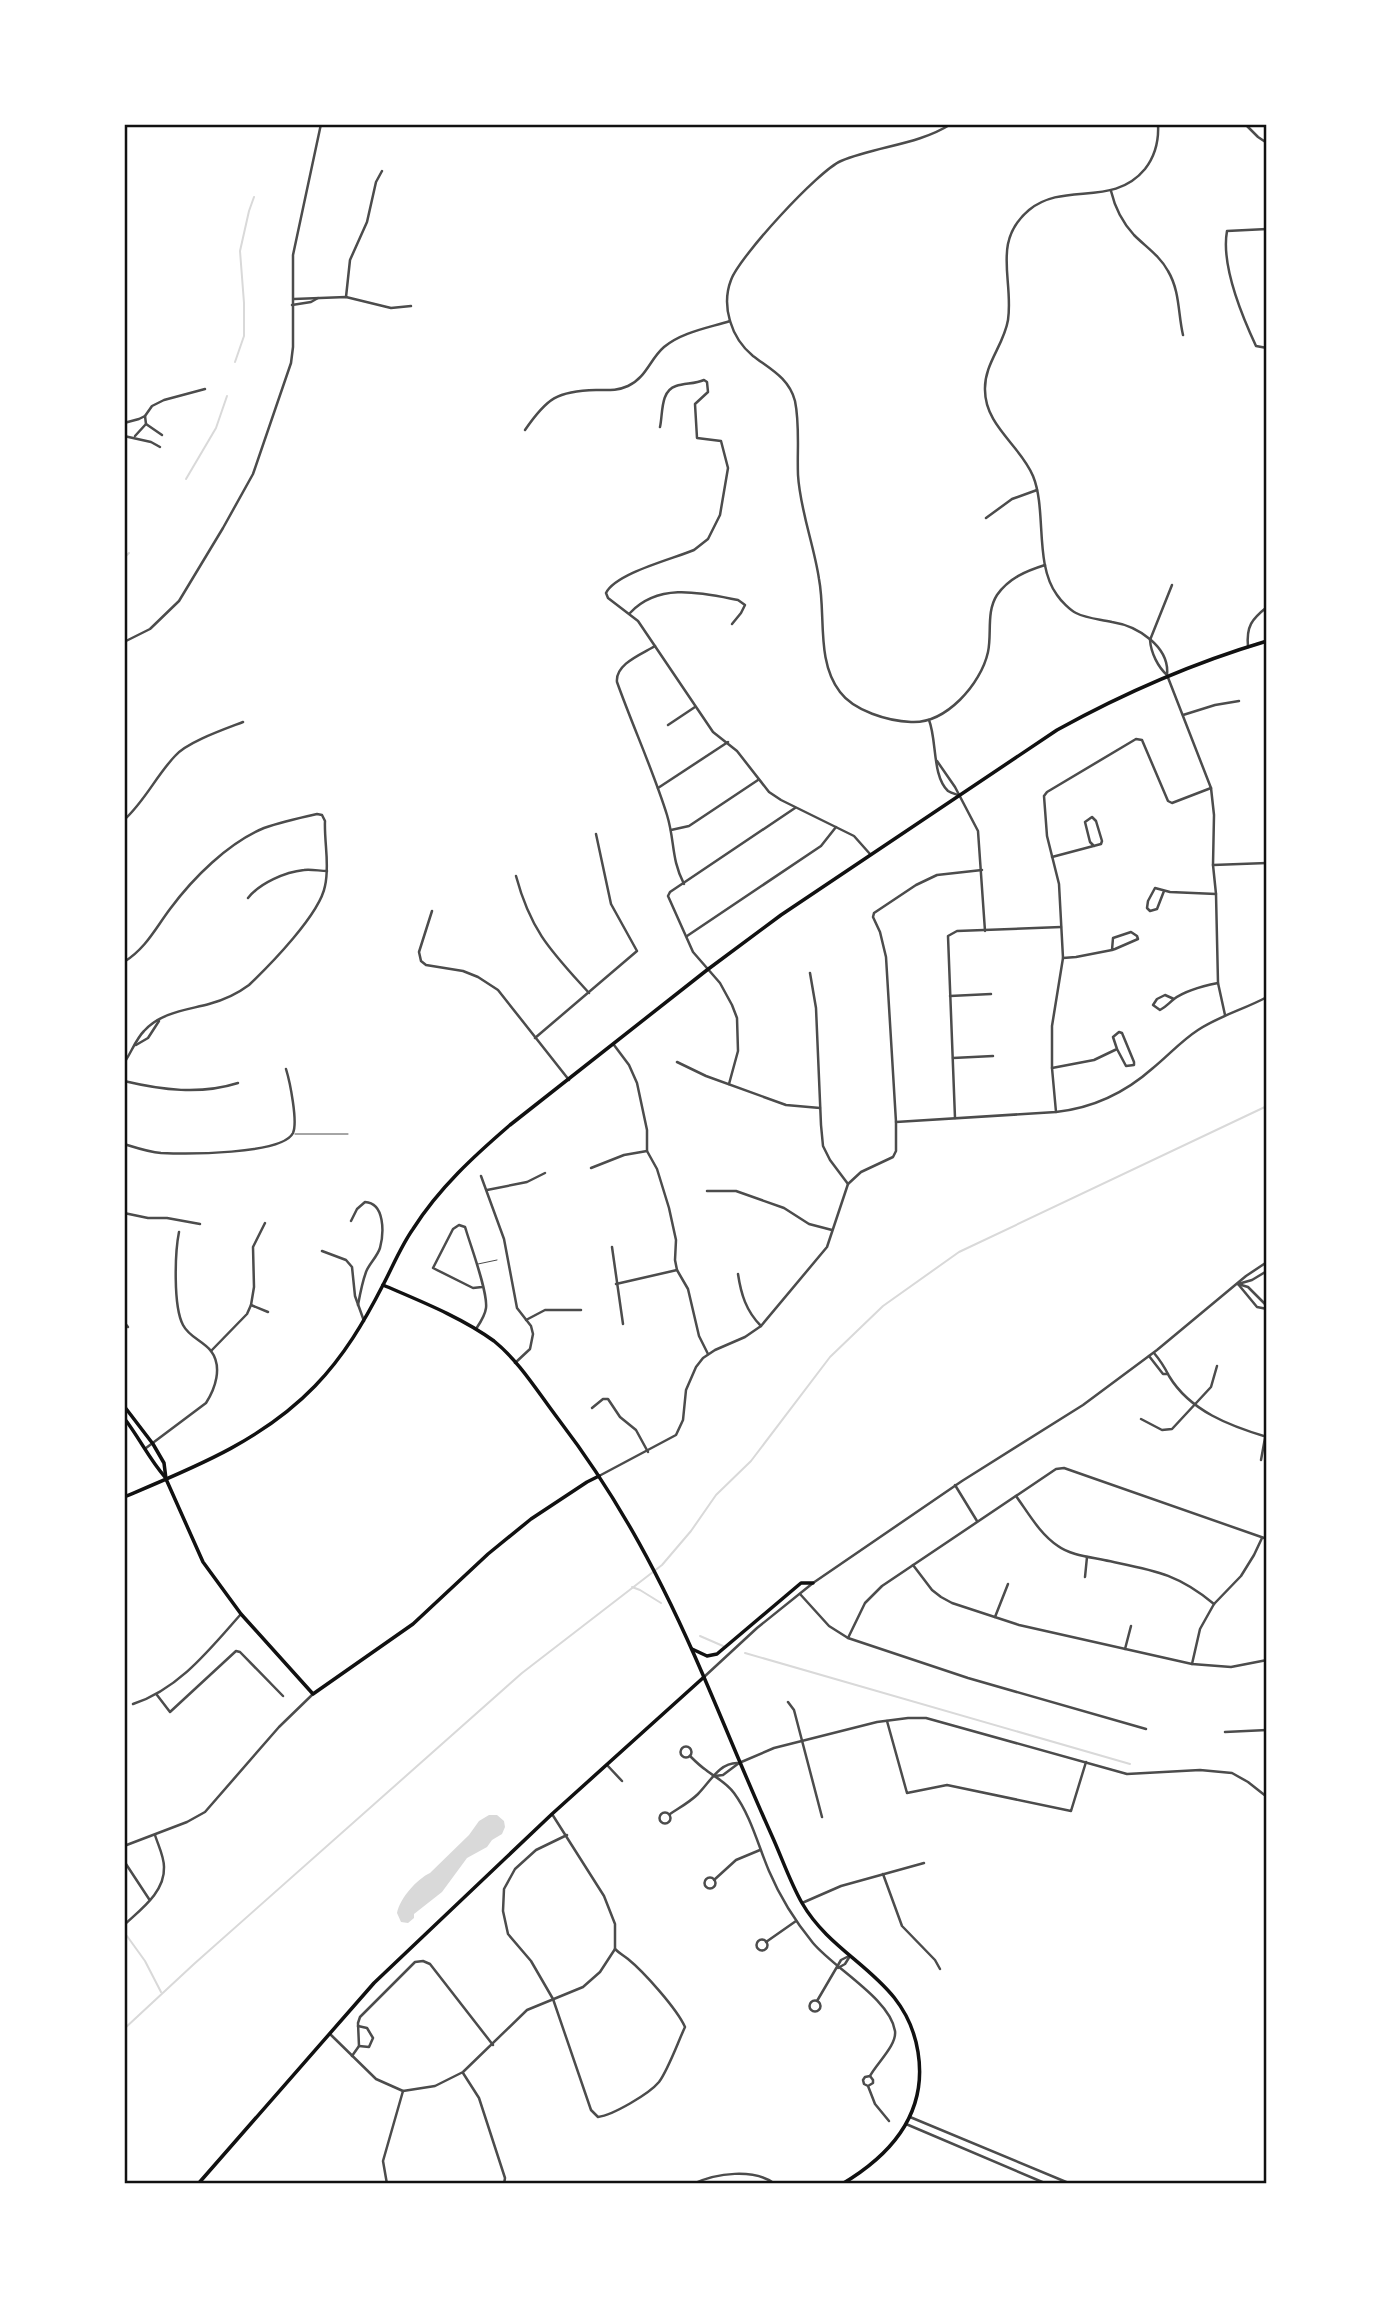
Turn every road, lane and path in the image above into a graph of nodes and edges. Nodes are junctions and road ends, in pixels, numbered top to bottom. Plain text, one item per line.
1 (321, 124) edge
2 (951, 124) edge
3 (1158, 124) edge
4 (1245, 124) edge
5 (1267, 143) edge
6 (382, 171) dead end
7 (1111, 191) junction
8 (1267, 229) edge
9 (346, 297) junction
10 (318, 298) junction
11 (292, 299) junction
12 (292, 305) junction
13 (411, 306) dead end
14 (730, 321) junction
15 (1183, 335) dead end
16 (1267, 348) edge
17 (205, 389) dead end
18 (145, 416) junction
19 (124, 423) edge
20 (146, 424) junction
21 (660, 427) dead end
22 (525, 430) dead end
23 (162, 435) dead end
24 (124, 436) edge
25 (134, 438) junction
26 (160, 447) dead end
27 (1037, 490) junction
28 (986, 518) dead end
29 (1046, 565) junction
30 (1172, 585) dead end
31 (1267, 607) edge
32 (630, 613) junction
33 (732, 624) dead end
34 (1150, 640) junction
35 (1267, 641) edge
36 (124, 642) edge
37 (655, 646) junction
38 (1248, 647) junction
39 (1167, 675) junction
40 (1239, 701) dead end
41 (695, 707) junction
42 (1183, 715) junction
43 (929, 720) junction
44 (243, 722) dead end
45 (668, 726) dead end
46 (728, 743) junction
47 (937, 761) junction
48 (946, 771) junction
49 (939, 775) junction
50 (758, 780) junction
51 (658, 788) junction
52 (1211, 788) junction
53 (958, 795) junction
54 (796, 807) junction
55 (124, 820) edge
56 (836, 827) junction
57 (671, 830) junction
58 (596, 834) dead end
59 (1094, 846) junction
60 (870, 854) junction
61 (1052, 856) junction
62 (1267, 863) edge
63 (1213, 865) junction
64 (982, 870) junction
65 (327, 871) junction
66 (516, 876) dead end
67 (684, 884) junction
68 (1164, 891) junction
69 (1216, 894) junction
70 (248, 898) dead end
71 (432, 911) dead end
72 (1061, 928) junction
73 (985, 931) junction
74 (687, 936) junction
75 (1112, 950) junction
76 (1063, 958) junction
77 (124, 962) edge
78 (707, 970) junction
79 (810, 973) dead end
80 (1218, 983) junction
81 (589, 993) junction
82 (990, 994) dead end
83 (950, 996) junction
84 (1267, 997) edge
85 (1174, 999) junction
86 (1226, 1016) junction
87 (159, 1021) junction
88 (535, 1038) junction
89 (613, 1044) junction
90 (136, 1045) junction
91 (1117, 1049) junction
92 (993, 1056) dead end
93 (953, 1058) junction
94 (677, 1062) dead end
95 (124, 1063) edge
96 (1052, 1068) junction
97 (286, 1069) dead end
98 (569, 1080) junction
99 (124, 1081) edge
100 (238, 1083) dead end
101 (729, 1084) junction
102 (820, 1108) junction
103 (1056, 1112) junction
104 (955, 1118) junction
105 (896, 1122) junction
106 (292, 1134) junction
107 (348, 1134) dead end
108 (124, 1144) edge
109 (647, 1151) junction
110 (591, 1168) dead end
111 (545, 1173) dead end
112 (481, 1176) dead end
113 (848, 1184) junction
114 (487, 1190) junction
115 (707, 1191) dead end
116 (124, 1213) edge
117 (351, 1221) dead end
118 (265, 1223) dead end
119 (200, 1224) dead end
120 (832, 1230) junction
121 (179, 1232) dead end
122 (612, 1247) dead end
123 (321, 1251) dead end
124 (497, 1260) dead end
125 (1267, 1262) edge
126 (476, 1265) junction
127 (677, 1270) junction
128 (1267, 1271) edge
129 (738, 1274) dead end
130 (616, 1284) junction
131 (1238, 1284) junction
132 (383, 1285) junction
133 (482, 1287) junction
134 (251, 1305) junction
135 (358, 1305) junction
136 (1267, 1308) edge
137 (581, 1310) dead end
138 (268, 1312) dead end
139 (526, 1320) junction
140 (364, 1321) junction
141 (124, 1322) edge
142 (622, 1324) dead end
143 (761, 1326) junction
144 (128, 1327) dead end
145 (476, 1329) junction
146 (211, 1351) junction
147 (1154, 1353) junction
148 (708, 1354) junction
149 (1149, 1356) junction
150 (515, 1363) junction
151 (1217, 1366) dead end
152 (1168, 1374) junction
153 (1195, 1404) junction
154 (124, 1406) edge
155 (592, 1408) dead end
156 (124, 1418) edge
157 (1141, 1419) dead end
158 (1266, 1436) edge
159 (153, 1444) junction
160 (146, 1448) junction
161 (648, 1452) junction
162 (1261, 1460) dead end
163 (599, 1476) junction
164 (166, 1479) junction
165 (955, 1485) junction
166 (1016, 1496) junction
167 (124, 1497) edge
168 (978, 1522) junction
169 (1262, 1538) junction
170 (1267, 1539) edge
171 (1087, 1557) junction
172 (913, 1565) junction
173 (1085, 1577) dead end
174 (813, 1583) junction
175 (1008, 1584) dead end
176 (800, 1594) junction
177 (1213, 1604) junction
178 (241, 1614) junction
179 (995, 1617) junction
180 (1131, 1626) dead end
181 (848, 1638) junction
182 (692, 1649) junction
183 (1125, 1650) junction
184 (1267, 1660) edge
185 (1192, 1664) junction
186 (704, 1677) junction
187 (313, 1694) junction
188 (156, 1695) junction
189 (283, 1696) dead end
190 (788, 1702) dead end
191 (134, 1704) dead end
192 (887, 1721) junction
193 (1146, 1729) dead end
194 (1267, 1730) edge
195 (1226, 1732) dead end
196 (802, 1741) junction
197 (690, 1756) dead end
198 (1086, 1762) junction
199 (739, 1763) junction
200 (607, 1765) junction
201 (715, 1776) junction
202 (622, 1781) dead end
203 (1267, 1797) edge
204 (552, 1814) junction
205 (670, 1814) dead end
206 (821, 1817) dead end
207 (155, 1835) junction
208 (567, 1835) junction
209 (124, 1846) edge
210 (760, 1850) junction
211 (124, 1861) edge
212 (924, 1863) dead end
213 (883, 1874) junction
214 (714, 1880) dead end
215 (150, 1899) junction
216 (802, 1903) junction
217 (796, 1921) junction
218 (124, 1925) edge
219 (766, 1942) dead end
220 (615, 1949) junction
221 (850, 1955) junction
222 (838, 1968) junction
223 (940, 1969) dead end
224 (553, 1999) junction
225 (817, 2001) dead end
226 (358, 2026) junction
227 (330, 2034) junction
228 (493, 2045) junction
229 (359, 2046) junction
230 (352, 2056) junction
231 (463, 2072) junction
232 (870, 2076) junction
233 (868, 2086) junction
234 (403, 2091) junction
235 (910, 2117) junction
236 (888, 2121) dead end
237 (906, 2124) junction
238 (998, 2155) junction
239 (995, 2161) junction
240 (198, 2184) edge
241 (387, 2184) edge
242 (504, 2184) edge
243 (693, 2184) edge
244 (775, 2184) edge
245 (842, 2184) edge
246 (1047, 2184) edge
247 (1071, 2184) edge

1 - 11 street
2 - 14 street
3 - 7 street
4 - 5 street
6 - 9 street
7 - 15 street
7 - 27 street
8 - 16 street
9 - 10 street
9 - 13 street
10 - 11 street
10 - 12 street
11 - 12 street
12 - 36 street
14 - 22 street
14 - 43 street
17 - 18 street
18 - 19 street
18 - 20 street
20 - 23 street
20 - 25 street
21 - 32 street
24 - 25 street
25 - 26 street
27 - 28 street
27 - 29 street
29 - 34 street
29 - 43 street
30 - 34 street
31 - 38 street
32 - 33 street
32 - 37 street
34 - 39 street
34 - 39 street
35 - 38 main road
37 - 41 street
37 - 51 street
38 - 39 main road
39 - 42 street
39 - 53 main road
40 - 42 street
41 - 45 street
41 - 46 street
42 - 52 street
43 - 47 street
44 - 55 street
46 - 50 street
46 - 51 street
47 - 48 street
47 - 49 street
48 - 49 street
48 - 53 street
49 - 53 street
50 - 54 street
50 - 57 street
51 - 57 street
52 - 61 street
52 - 63 street
53 - 60 main road
53 - 64 street
54 - 56 street
54 - 67 street
56 - 60 street
56 - 74 street
57 - 67 street
58 - 81 street
59 - 59 street
59 - 61 street
60 - 78 main road
61 - 72 street
62 - 63 street
63 - 69 street
64 - 73 street
64 - 105 street
65 - 70 street
65 - 77 street
65 - 87 street
66 - 81 street
67 - 74 street
68 - 68 street
68 - 69 street
69 - 80 street
71 - 88 street
72 - 73 street
72 - 76 street
73 - 83 street
74 - 78 street
75 - 75 street
75 - 76 street
76 - 96 street
78 - 89 main road
78 - 101 street
79 - 102 street
80 - 85 street
80 - 86 street
81 - 88 street
82 - 83 street
83 - 93 street
84 - 86 street
85 - 85 street
86 - 103 street
87 - 90 street
87 - 90 street
88 - 98 street
89 - 98 main road
89 - 109 street
90 - 95 street
91 - 91 street
91 - 96 street
92 - 93 street
93 - 104 street
94 - 101 street
96 - 103 street
97 - 106 street
98 - 132 main road
99 - 100 street
101 - 102 street
102 - 113 street
103 - 104 street
104 - 105 street
105 - 113 street
106 - 107 lane
106 - 108 street
109 - 110 street
109 - 127 street
111 - 114 street
112 - 114 street
113 - 120 street
114 - 139 street
115 - 120 street
116 - 119 street
117 - 135 street
118 - 134 street
120 - 143 street
121 - 146 street
122 - 130 street
123 - 135 street
124 - 126 lane
125 - 131 street
126 - 133 street
126 - 133 street
127 - 130 street
127 - 148 street
128 - 131 street
129 - 143 street
130 - 142 street
131 - 136 street
131 - 136 street
131 - 147 street
132 - 140 main road
132 - 145 main road
133 - 145 street
134 - 138 street
134 - 146 street
135 - 140 street
137 - 139 street
139 - 150 street
140 - 164 main road
141 - 144 street
143 - 148 street
145 - 150 main road
146 - 159 street
147 - 149 street
147 - 152 street
148 - 161 street
149 - 152 street
149 - 165 street
150 - 163 main road
151 - 153 street
152 - 153 street
153 - 157 street
153 - 158 street
154 - 159 main road
155 - 161 street
156 - 160 main road
158 - 162 street
159 - 160 street
159 - 164 main road
160 - 164 main road
161 - 163 street
163 - 182 main road
163 - 187 main road
164 - 167 main road
164 - 178 main road
165 - 168 street
165 - 174 street
166 - 168 street
166 - 169 street
166 - 171 street
168 - 172 street
169 - 170 street
169 - 177 street
171 - 173 street
171 - 177 street
172 - 179 street
172 - 181 street
174 - 176 street
174 - 182 main road
175 - 179 street
176 - 181 street
176 - 186 street
177 - 185 street
178 - 187 main road
178 - 188 street
179 - 183 street
180 - 183 street
181 - 193 street
182 - 186 main road
183 - 185 street
184 - 185 street
186 - 199 main road
186 - 200 main road
187 - 207 street
188 - 189 street
188 - 191 street
190 - 196 street
192 - 196 street
192 - 198 street
192 - 198 street
194 - 195 street
196 - 199 street
196 - 206 street
197 - 201 street
198 - 203 street
199 - 201 street
199 - 201 street
199 - 216 main road
200 - 202 street
200 - 204 main road
201 - 205 street
201 - 210 street
204 - 208 street
204 - 227 main road
207 - 209 street
207 - 215 street
208 - 220 street
208 - 224 street
210 - 214 street
210 - 217 street
211 - 215 street
212 - 213 street
213 - 216 street
213 - 223 street
215 - 218 street
216 - 221 main road
217 - 219 street
217 - 222 street
220 - 224 street
220 - 224 street
221 - 222 street
221 - 235 main road
222 - 225 street
222 - 232 street
224 - 228 street
226 - 228 street
226 - 229 street
226 - 229 street
227 - 230 street
227 - 240 main road
228 - 231 street
229 - 230 street
230 - 234 street
231 - 234 street
231 - 242 street
232 - 233 street
232 - 233 street
233 - 236 street
234 - 241 street
235 - 237 main road
235 - 238 street
237 - 239 street
237 - 245 main road
238 - 239 street
238 - 247 street
239 - 246 street
243 - 244 street

